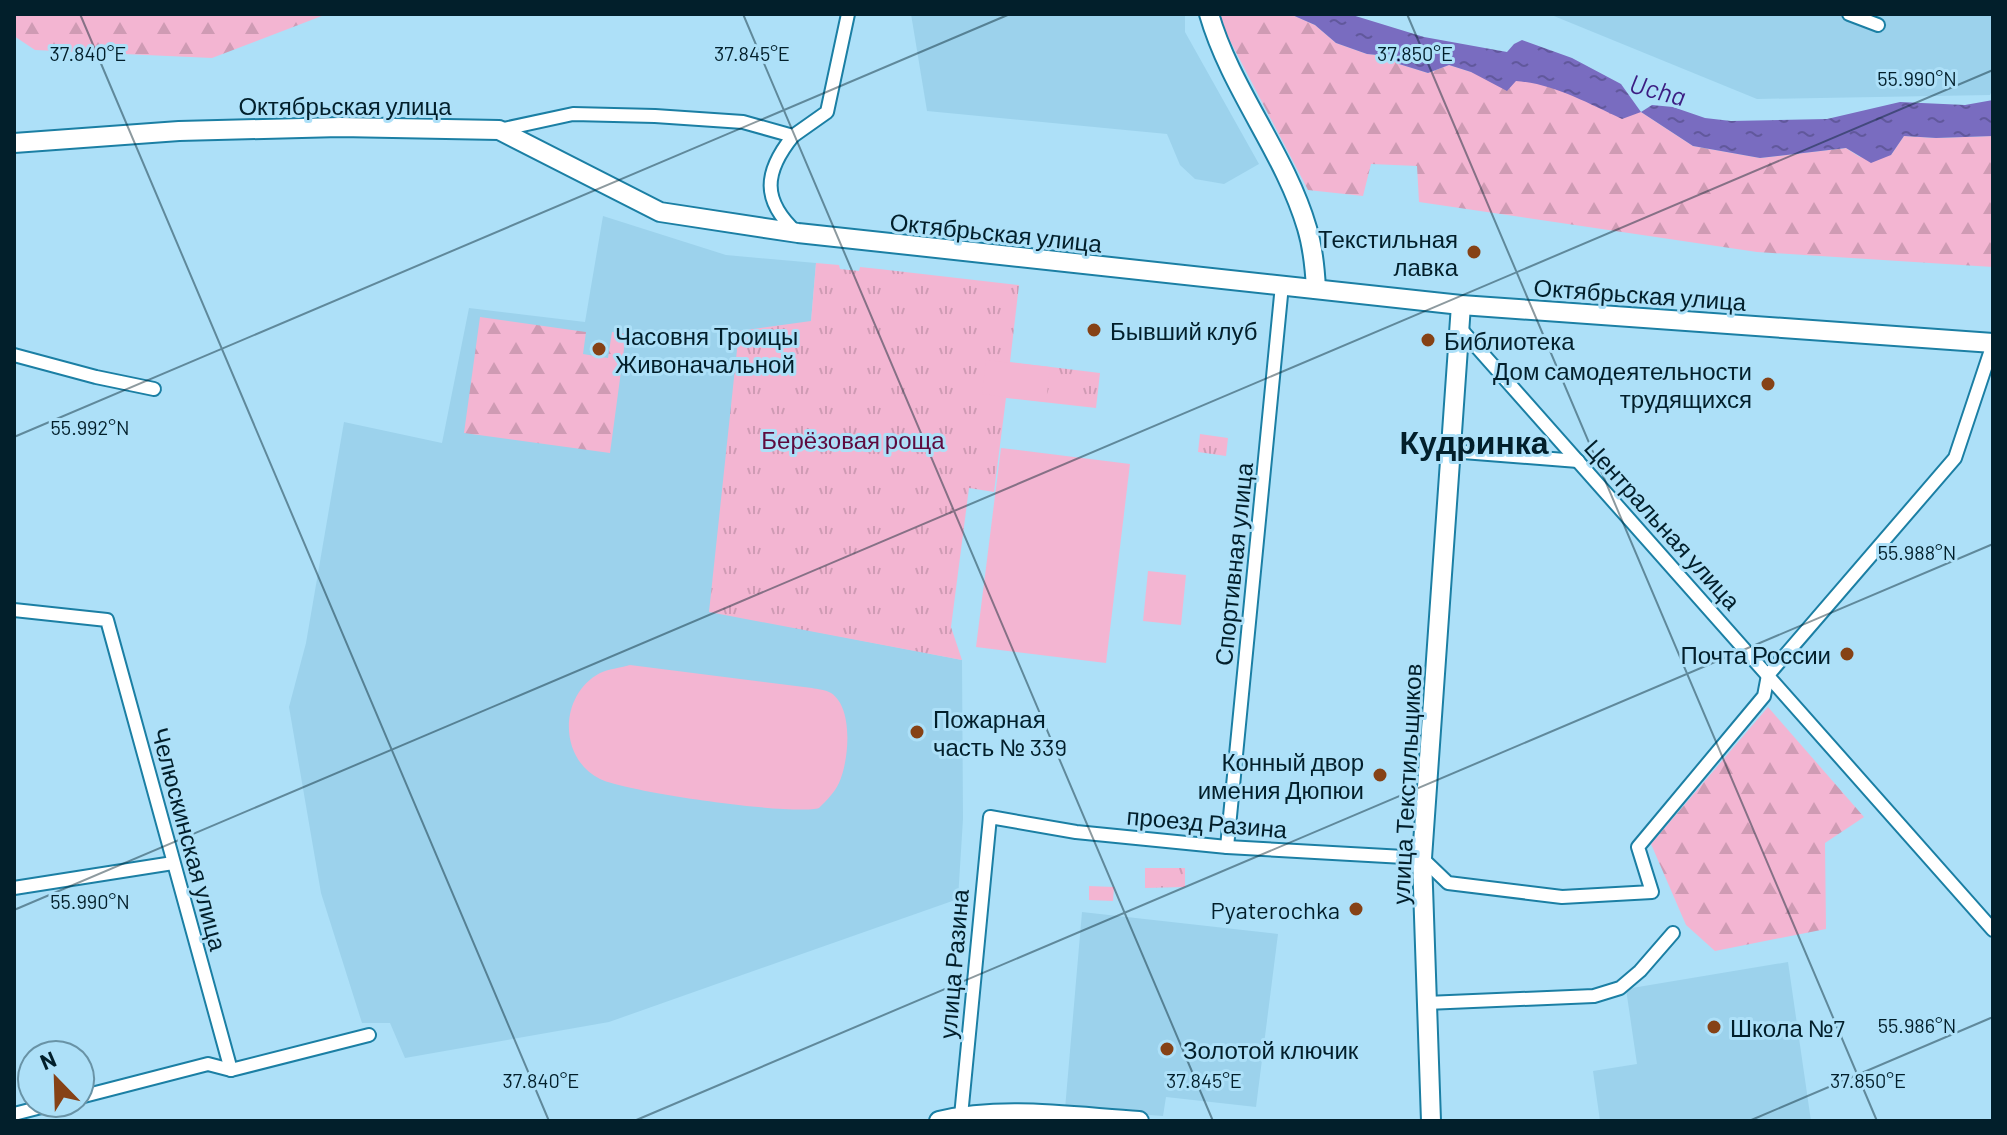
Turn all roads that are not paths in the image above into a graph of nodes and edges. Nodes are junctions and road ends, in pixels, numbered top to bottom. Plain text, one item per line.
1 (848, 14) edge
2 (1209, 14) edge
3 (1849, 14) edge
4 (1878, 25) dead end
5 (499, 130) junction
6 (793, 136) junction
7 (14, 143) edge
8 (798, 233) junction
9 (1282, 285) junction
10 (1316, 289) junction
11 (1461, 305) junction
12 (1459, 327) junction
13 (1993, 344) edge
14 (14, 355) edge
15 (154, 389) dead end
16 (1450, 451) junction
17 (1578, 461) junction
18 (14, 610) edge
19 (1768, 675) junction
20 (990, 817) joint
21 (1227, 847) junction
22 (1422, 858) junction
23 (173, 863) junction
24 (14, 888) edge
25 (1993, 930) edge
26 (1673, 933) dead end
27 (1426, 1003) junction
28 (369, 1035) dead end
29 (231, 1070) junction
30 (96, 1093) edge
31 (961, 1116) junction
32 (939, 1121) edge
33 (1139, 1121) edge
34 (1431, 1121) edge

1 - 6 street
2 - 10 street
3 - 4 street
5 - 6 street
5 - 7 street, Октябрьская улица
5 - 8 street, Октябрьская улица
6 - 8 street
8 - 9 street, Октябрьская улица
9 - 10 street, Октябрьская улица
9 - 21 street, Спортивная улица
10 - 11 street, Октябрьская улица
11 - 12 street, улица Текстильщиков
11 - 13 street, Октябрьская улица
12 - 16 street, улица Текстильщиков
12 - 17 street, Центральная улица
13 - 19 street
14 - 15 street
16 - 17 street
16 - 22 street, улица Текстильщиков
17 - 19 street, Центральная улица
18 - 23 street, Челюскинская улица
19 - 22 street
19 - 25 street, Центральная улица
20 - 21 street, проезд Разина
20 - 31 street, улица Разина
21 - 22 street, проезд Разина
22 - 27 street, улица Текстильщиков
23 - 24 street
23 - 29 street, Челюскинская улица
26 - 27 street
27 - 34 street, улица Текстильщиков
28 - 29 street
29 - 30 street
31 - 32 street
31 - 33 street

